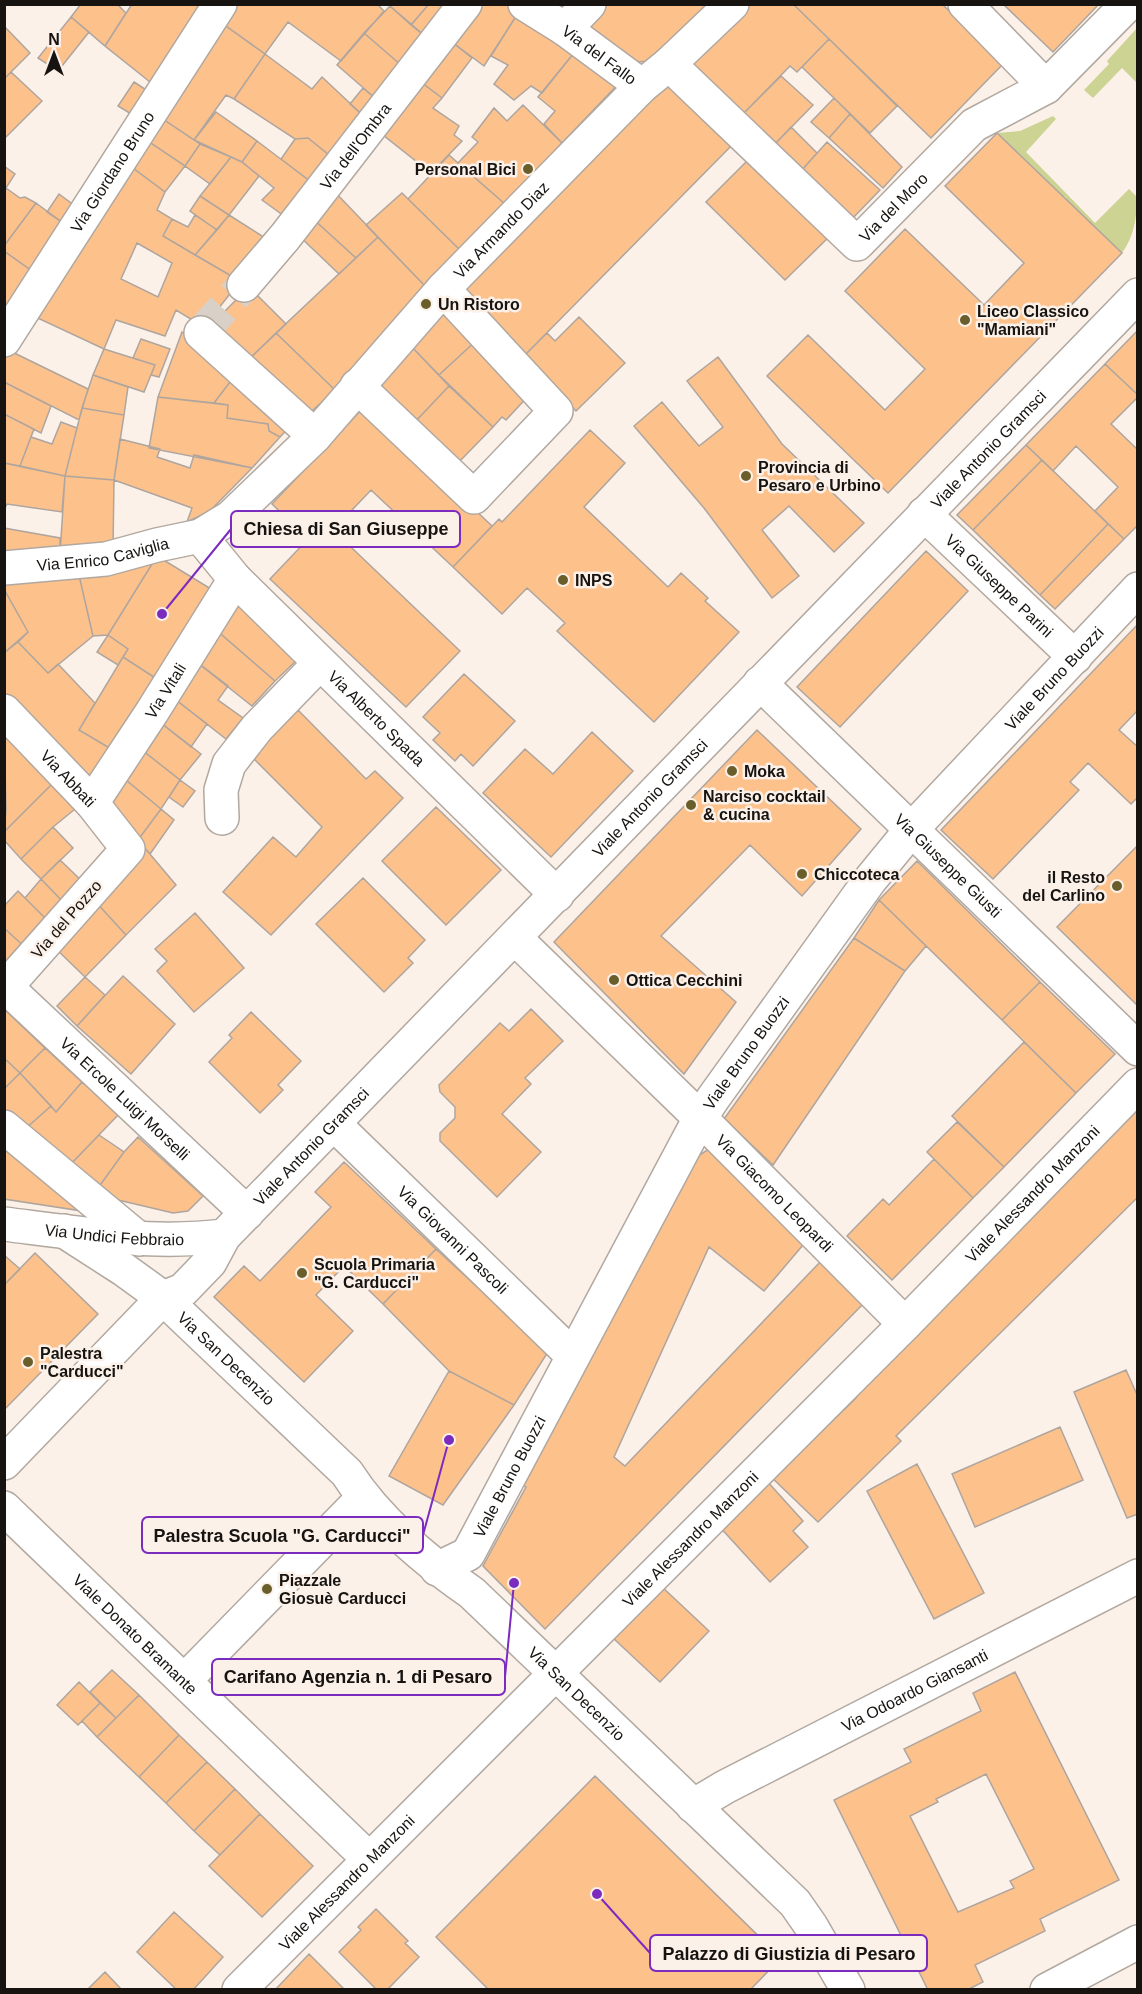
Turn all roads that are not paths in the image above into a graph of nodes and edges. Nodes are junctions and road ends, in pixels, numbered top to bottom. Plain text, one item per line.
1 (220, 4) edge
2 (465, 4) edge
3 (525, 4) edge
4 (589, 4) edge
5 (965, 4) edge
6 (1128, 4) edge
7 (722, 8) edge
8 (565, 29) junction
9 (669, 64) junction
10 (642, 86) junction
11 (1046, 87) junction
12 (244, 285) tunnel mouth
13 (443, 289) junction
14 (1137, 295) edge
15 (7, 331) edge
16 (201, 333) dead end
17 (357, 386) junction
18 (315, 436) junction
19 (924, 514) junction
20 (200, 536) junction
21 (4, 568) edge
22 (235, 579) junction
23 (1137, 589) edge
24 (1075, 657) junction
25 (319, 664) junction
26 (760, 683) junction
27 (4, 711) edge
28 (92, 802) junction
29 (222, 818) dead end
30 (911, 830) junction
31 (128, 849) joint
32 (557, 895) junction
33 (515, 938) junction
34 (5, 987) edge
35 (1137, 1048) edge
36 (1137, 1085) edge
37 (700, 1118) junction
38 (334, 1124) junction
39 (4, 1127) edge
40 (247, 1213) junction
41 (4, 1224) edge
42 (64, 1231) junction
43 (224, 1236) junction
44 (139, 1239) junction
45 (163, 1298) junction
46 (905, 1324) junction
47 (573, 1356) junction
48 (4, 1463) edge
49 (363, 1498) junction
50 (4, 1508) edge
51 (437, 1569) junction
52 (1137, 1576) edge
53 (554, 1672) junction
54 (184, 1681) junction
55 (693, 1806) junction
56 (369, 1860) junction
57 (1137, 1942) edge
58 (239, 1989) edge
59 (848, 1989) edge
60 (1047, 1989) edge

1 - 15 street, Via Giordano Bruno
2 - 12 street, Via dell'Ombra
3 - 8 street, Via del Fallo
4 - 8 street
5 - 11 street
6 - 11 street, Via del Moro
7 - 9 street, Via Armando Diaz
8 - 10 street, Via del Fallo
9 - 10 street, Via Armando Diaz
9 - 11 street, Via del Moro
10 - 13 street, Via Armando Diaz
13 - 17 street, Via Armando Diaz
13 - 17 street
14 - 19 street, Viale Antonio Gramsci
16 - 18 street
17 - 18 street, Via Armando Diaz
18 - 20 street, Via Armando Diaz
19 - 24 street, Via Giuseppe Parini
19 - 26 street, Viale Antonio Gramsci
20 - 21 street, Via Enrico Caviglia
20 - 22 street, Via Alberto Spada
22 - 25 street, Via Alberto Spada
22 - 28 street, Via Vitali
23 - 24 street, Viale Bruno Buozzi
24 - 30 street, Viale Bruno Buozzi
25 - 29 street
25 - 32 street, Via Alberto Spada
26 - 30 street, Via Giuseppe Giusti
26 - 32 street, Viale Antonio Gramsci
27 - 28 street, Via Abbati
28 - 31 street, Via Abbati
30 - 35 street, Via Giuseppe Giusti
30 - 37 street, Viale Bruno Buozzi
31 - 34 street, Via del Pozzo
32 - 33 street, Viale Antonio Gramsci
33 - 37 street, Via Giacomo Leopardi
33 - 38 street, Viale Antonio Gramsci
34 - 40 street, Via Ercole Luigi Morselli
36 - 46 street, Viale Alessandro Manzoni
37 - 46 street, Via Giacomo Leopardi
37 - 47 street, Viale Bruno Buozzi
38 - 40 street, Viale Antonio Gramsci
38 - 47 street, Via Giovanni Pascoli
39 - 44 street
40 - 43 street, Viale Antonio Gramsci
41 - 42 street, Via Undici Febbraio
42 - 44 street, Via Undici Febbraio
42 - 45 street, Via San Decenzio
43 - 44 street, Via Undici Febbraio
43 - 45 street, Viale Antonio Gramsci
45 - 48 street, Viale Antonio Gramsci
45 - 49 street, Via San Decenzio
46 - 53 street, Viale Alessandro Manzoni
47 - 51 street, Viale Bruno Buozzi
49 - 51 street, Via San Decenzio
49 - 54 street
50 - 54 street, Viale Donato Bramante
51 - 53 street, Via San Decenzio
52 - 55 street, Via Odoardo Giansanti
53 - 55 street, Via San Decenzio
53 - 56 street, Viale Alessandro Manzoni
54 - 56 street, Viale Donato Bramante
55 - 59 street, Via San Decenzio
56 - 58 street, Viale Alessandro Manzoni
57 - 60 street

